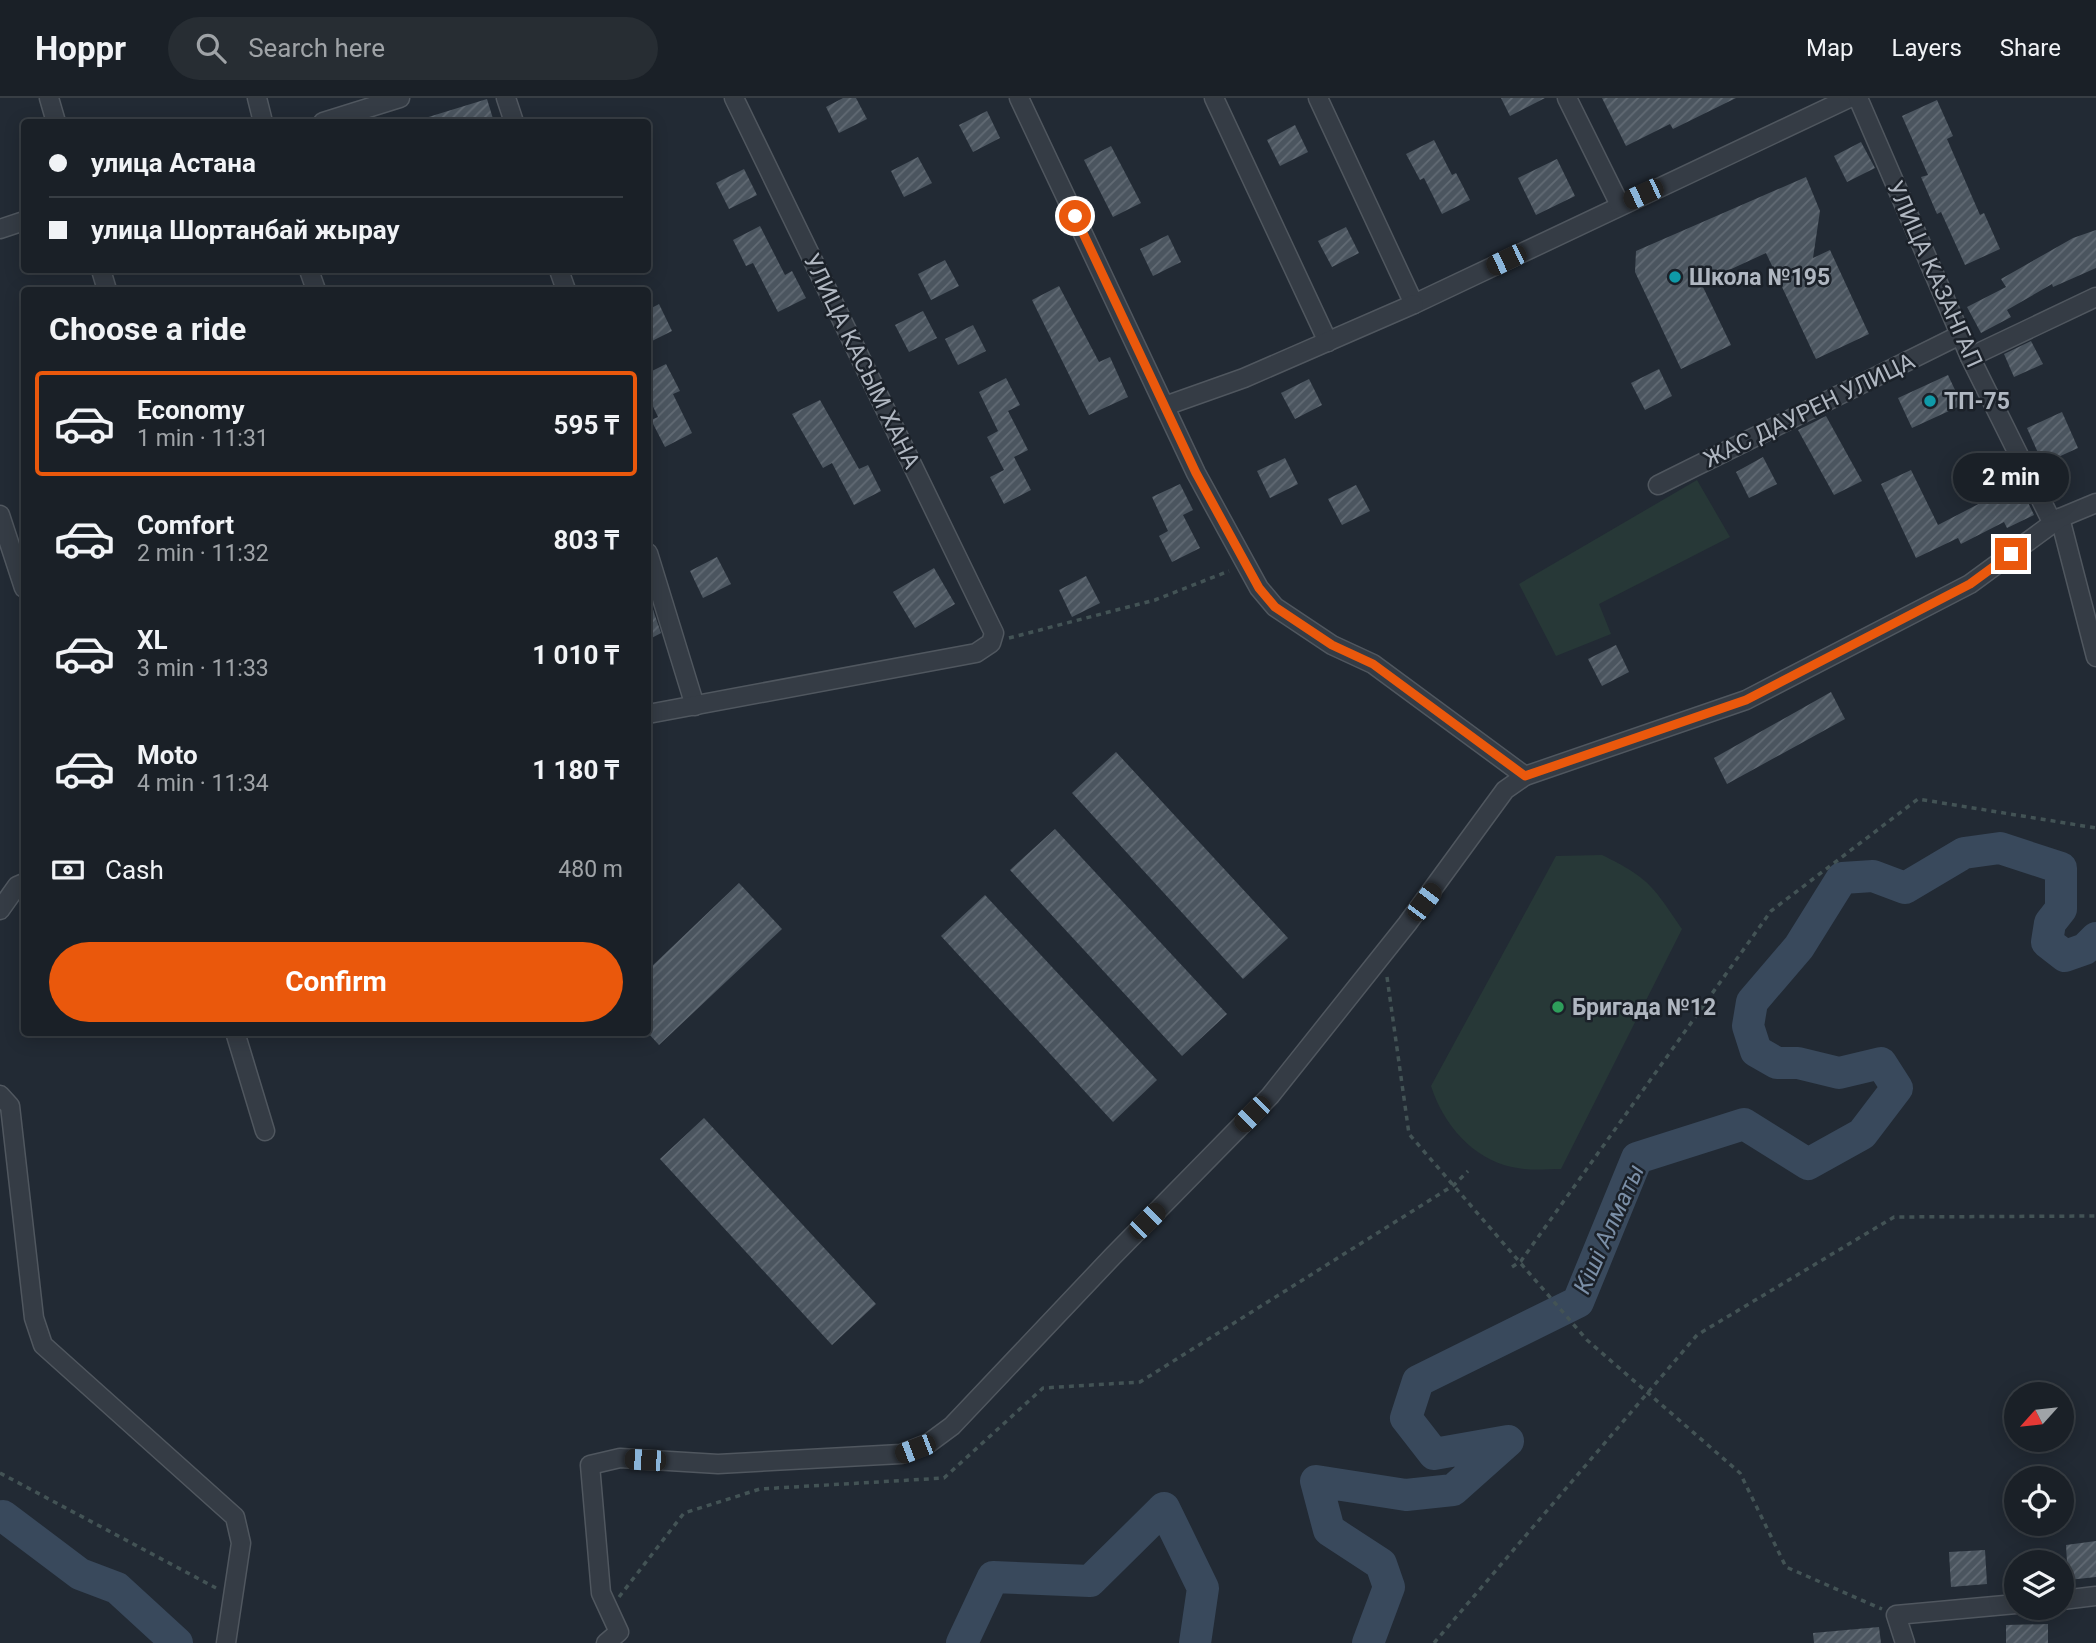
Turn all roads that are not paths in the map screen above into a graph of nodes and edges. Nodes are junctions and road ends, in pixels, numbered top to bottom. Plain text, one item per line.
1 (49, 98) edge
2 (257, 98) edge
3 (400, 98) edge
4 (506, 98) edge
5 (734, 98) edge
6 (1019, 98) edge
7 (1214, 98) edge
8 (1318, 98) edge
9 (1567, 98) edge
10 (1849, 98) edge
11 (1858, 98) edge
12 (55, 119) edge
13 (262, 119) edge
14 (333, 119) edge
15 (513, 119) edge
16 (1620, 205) junction
17 (21, 222) edge
18 (0, 229) edge
19 (2096, 297) edge
20 (1414, 304) junction
21 (1960, 335) junction
22 (1328, 342) junction
23 (1970, 357) junction
24 (1165, 406) junction
25 (1658, 485) dead end
26 (2096, 503) edge
27 (0, 516) edge
28 (2056, 521) junction
29 (651, 563) edge
30 (21, 579) edge
31 (2096, 657) edge
32 (695, 706) junction
33 (651, 713) edge
34 (1525, 776) junction
35 (21, 884) edge
36 (0, 910) edge
37 (235, 1036) edge
38 (0, 1094) edge
39 (265, 1131) dead end
40 (2096, 1597) edge
41 (2074, 1599) edge
42 (2004, 1605) edge
43 (226, 1643) edge
44 (606, 1643) edge
45 (1905, 1643) edge

1 - 12 street
2 - 13 street
3 - 14 street
4 - 15 street
5 - 32 street, УЛИЦА КАСЫМ ХАНА
6 - 24 street
7 - 22 street
8 - 20 street
9 - 16 street
10 - 16 street
11 - 21 street, УЛИЦА КАЗАНГАП
16 - 20 street
17 - 18 street
19 - 23 street
20 - 22 street
21 - 23 street, УЛИЦА КАЗАНГАП
21 - 25 street, ЖАС ДАУРЕН УЛИЦА
22 - 24 street
23 - 28 street, УЛИЦА КАЗАНГАП
24 - 34 street
26 - 28 street
27 - 30 street
28 - 31 street, УЛИЦА КАЗАНГАП
28 - 34 street
29 - 32 street
32 - 33 street
34 - 44 street
35 - 36 street
37 - 39 street
38 - 43 street
40 - 41 street
42 - 45 street

